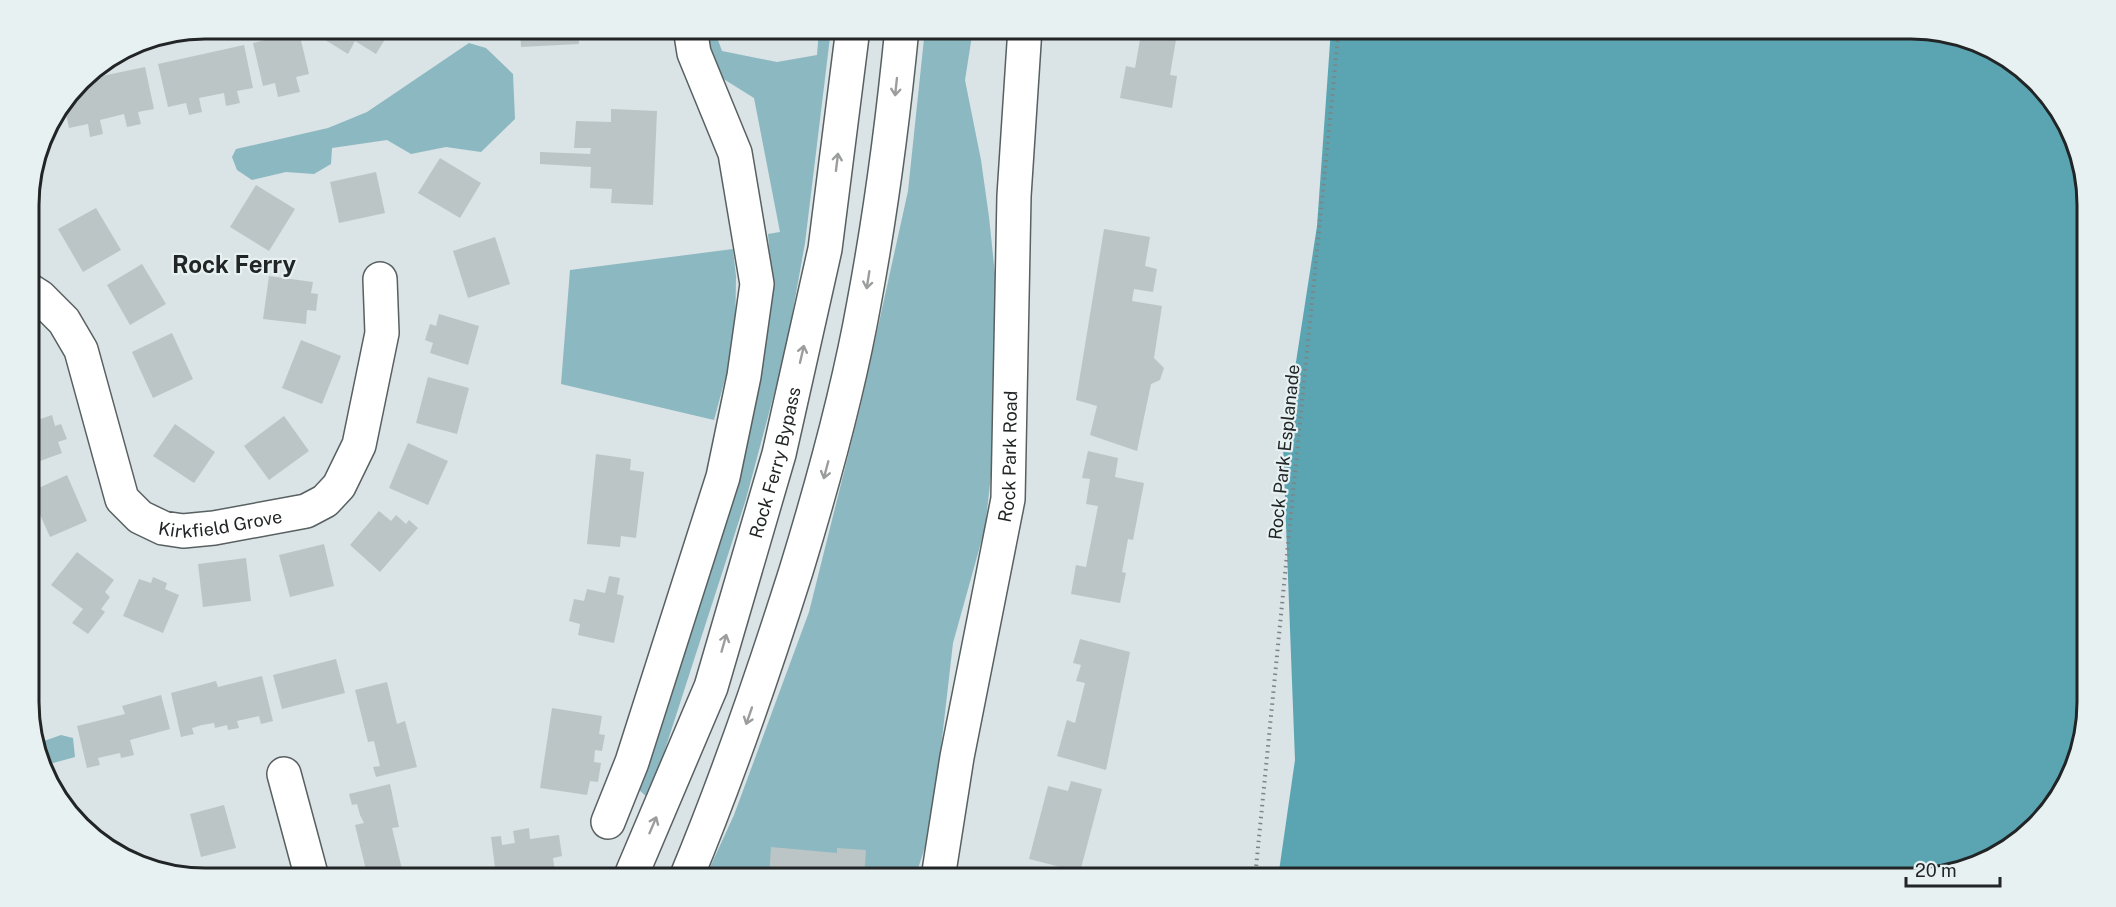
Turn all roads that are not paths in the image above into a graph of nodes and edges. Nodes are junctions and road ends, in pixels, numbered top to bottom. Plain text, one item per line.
1 (692, 39) edge
2 (852, 39) edge
3 (901, 39) edge
4 (1024, 39) edge
5 (380, 279) dead end
6 (39, 296) edge
7 (284, 774) dead end
8 (608, 822) dead end
9 (309, 868) edge
10 (634, 868) edge
11 (690, 868) edge
12 (940, 868) edge

1 - 8 main road
10 -> 2 main road, Rock Ferry Bypass
3 -> 11 main road
4 - 12 main road, Rock Park Road
5 - 6 main road, Kirkfield Grove
7 - 9 main road

